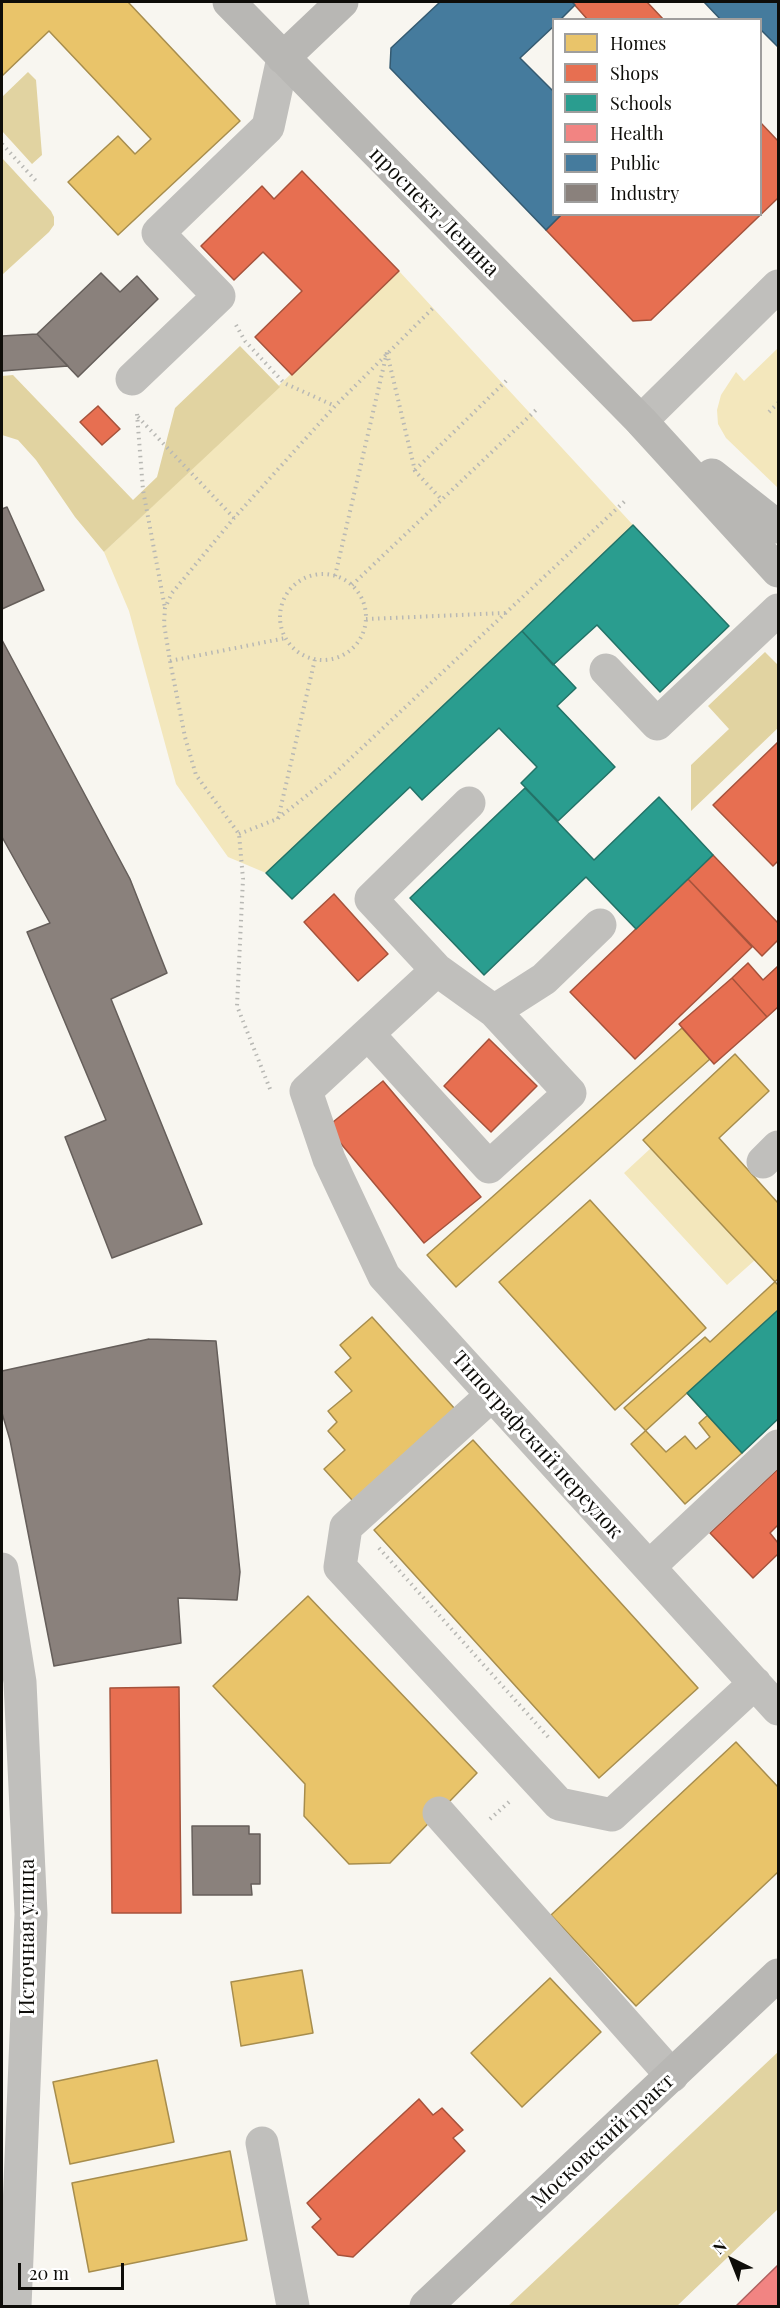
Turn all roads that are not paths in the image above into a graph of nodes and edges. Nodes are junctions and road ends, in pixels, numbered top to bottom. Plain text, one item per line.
1 (229, 2) edge
2 (342, 2) edge
3 (283, 58) junction
4 (778, 286) edge
5 (132, 379) road end
6 (642, 421) junction
7 (778, 527) edge
8 (778, 572) edge
9 (778, 610) edge
10 (606, 670) dead end
11 (469, 803) dead end
12 (600, 925) dead end
13 (437, 970) junction
14 (494, 1011) junction
15 (368, 1034) junction
16 (492, 1395) junction
17 (778, 1446) edge
18 (649, 1567) junction
19 (2, 1569) edge
20 (755, 1683) junction
21 (778, 1709) edge
22 (439, 1813) dead end
23 (778, 1975) edge
24 (672, 2076) junction
25 (14, 2078) edge
26 (262, 2143) dead end
27 (15, 2307) edge
28 (293, 2307) edge
29 (426, 2307) edge

1 - 3 main road, проспект Ленина
2 - 3 main road
3 - 5 street
3 - 6 main road, проспект Ленина
4 - 6 street
6 - 7 main road, проспект Ленина
6 - 8 main road, проспект Ленина
9 - 10 street
11 - 13 street
12 - 14 street
13 - 14 street
13 - 15 street
14 - 15 street
15 - 16 street, Типографский переулок
16 - 18 street, Типографский переулок
16 - 20 street
17 - 18 street
18 - 20 street, Типографский переулок
19 - 25 street, Источная улица
20 - 21 street, Типографский переулок
22 - 24 street
23 - 24 main road, Московский тракт
24 - 29 main road, Московский тракт
25 - 27 street, Источная улица
26 - 28 street

